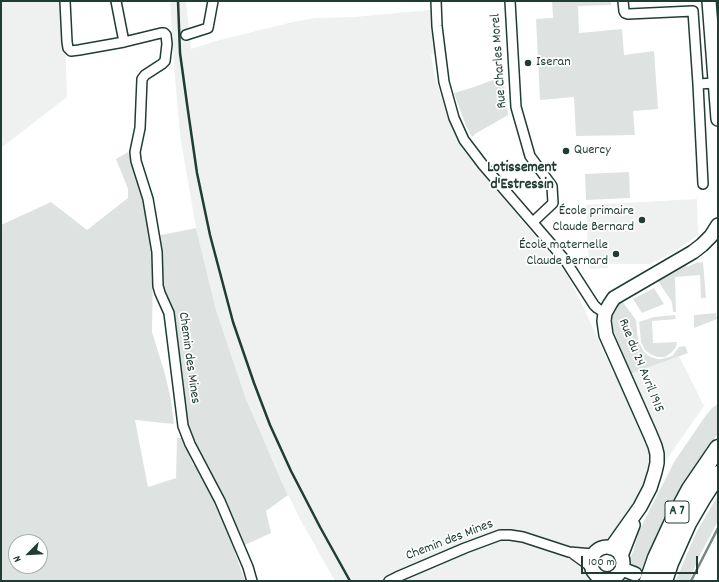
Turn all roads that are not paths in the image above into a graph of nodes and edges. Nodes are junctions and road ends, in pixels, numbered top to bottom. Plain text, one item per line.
1 (65, 1) edge
2 (116, 1) edge
3 (213, 1) edge
4 (436, 1) edge
5 (510, 1) edge
6 (623, 1) edge
7 (709, 1) edge
8 (186, 35) dead end
9 (124, 42) junction
10 (715, 83) junction
11 (698, 84) junction
12 (718, 119) edge
13 (702, 184) dead end
14 (533, 222) junction
15 (718, 225) edge
16 (605, 313) junction
17 (718, 448) edge
18 (718, 474) edge
19 (640, 507) junction
20 (611, 548) junction
21 (595, 569) edge
22 (617, 571) edge
23 (641, 577) edge
24 (252, 581) edge
25 (389, 581) edge
26 (664, 581) edge

1 - 9 street
2 - 9 street
3 - 8 street
4 - 14 street, Rue du 24 Avril 1915
5 - 14 street, Rue Charles Morel
6 - 11 street
7 - 10 main road
9 - 24 street, Chemin des Mines
10 - 11 street
10 - 12 main road
11 - 13 street
14 - 16 street, Rue du 24 Avril 1915
15 - 16 main road
16 - 19 main road, Rue du 24 Avril 1915
17 - 23 highway, A 7
18 - 26 highway, A 7
19 - 20 main road, Rue du 24 Avril 1915
19 - 22 main road, Rue du 24 Avril 1915
20 - 21 main road
20 - 22 main road
21 - 22 main road
21 - 25 street, Chemin des Mines
22 - 23 main road

